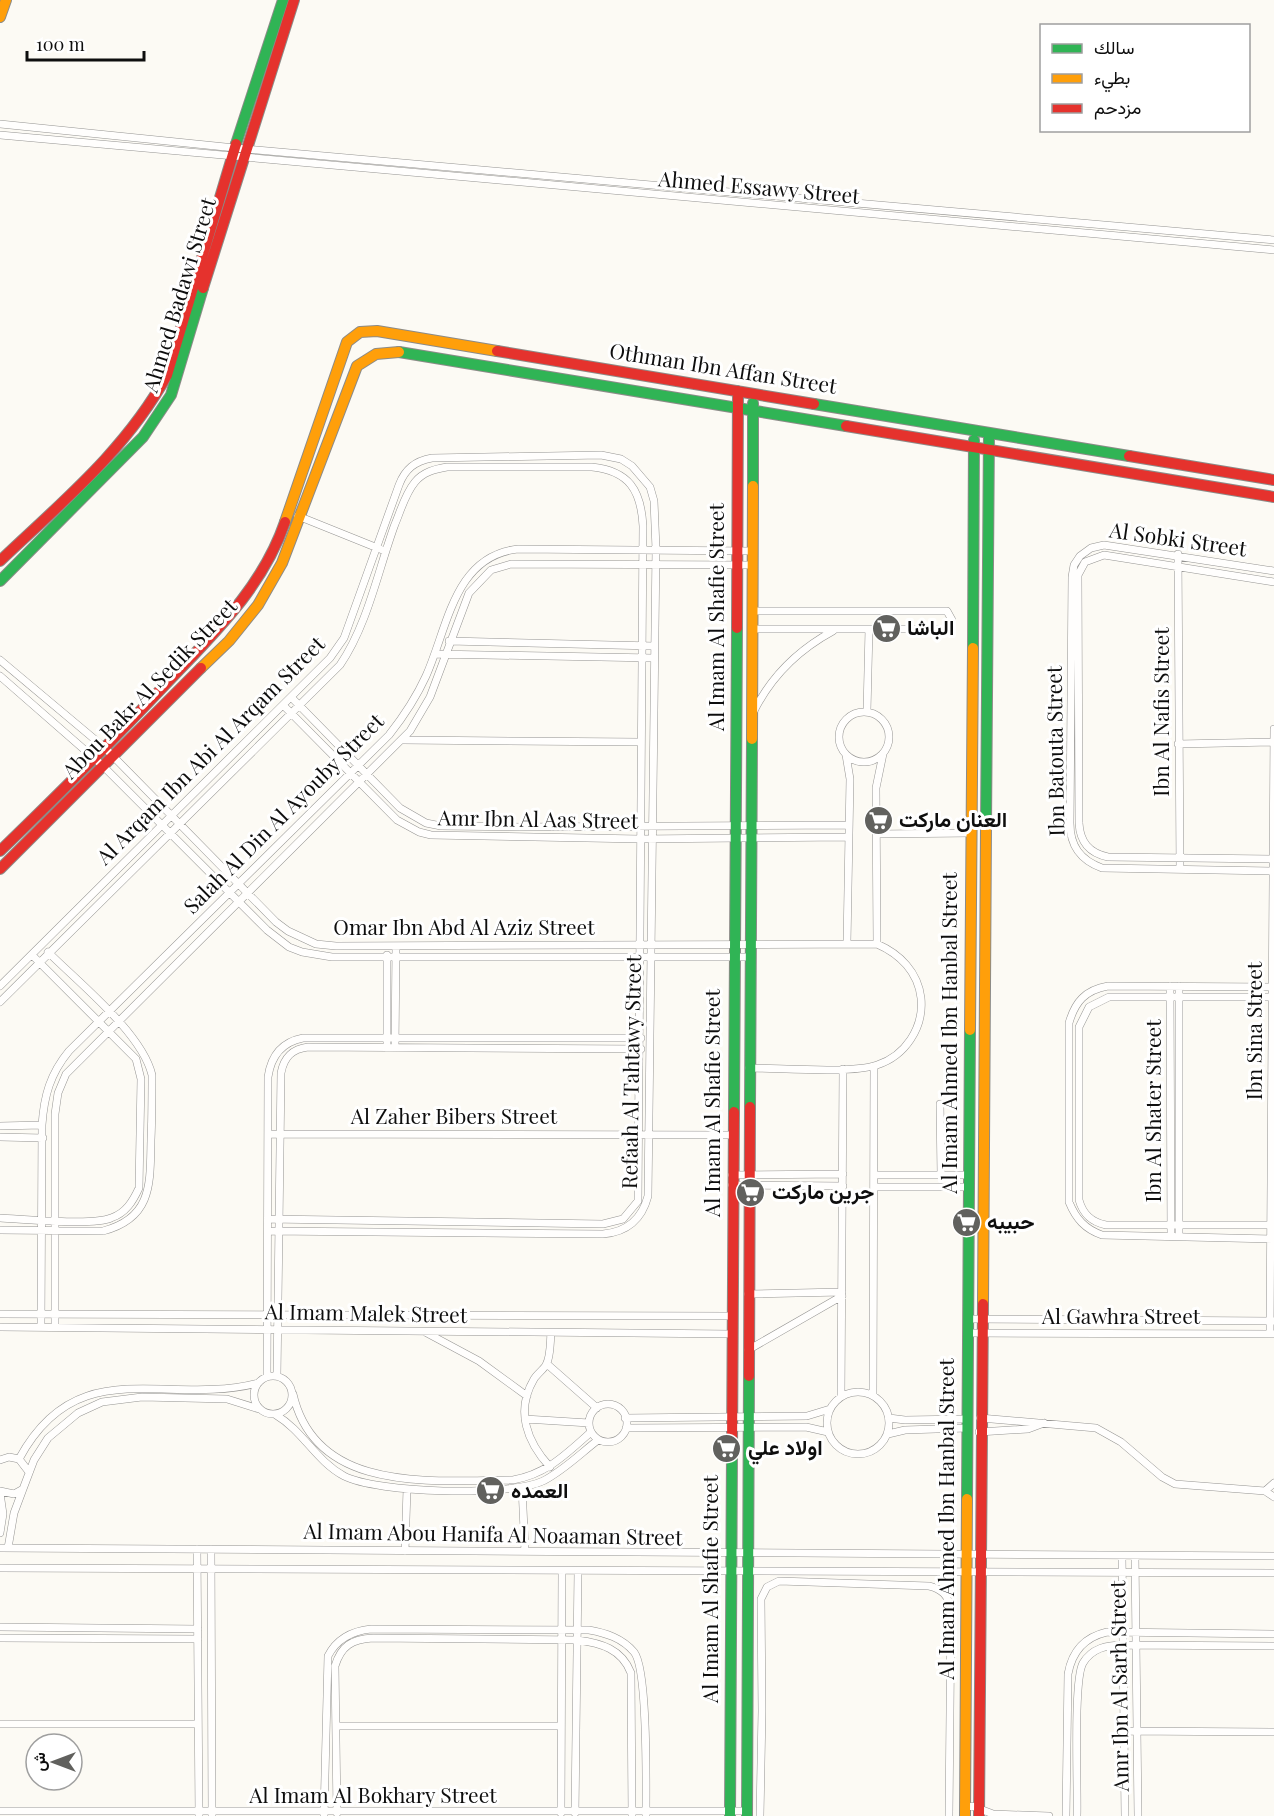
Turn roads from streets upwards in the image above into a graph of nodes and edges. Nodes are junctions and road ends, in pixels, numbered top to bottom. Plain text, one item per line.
1 (6, 0) edge
2 (283, 0) edge
3 (294, 0) edge
4 (0, 18) edge
5 (0, 124) edge
6 (0, 135) edge
7 (238, 153) junction
8 (1028, 218) junction
9 (1026, 228) junction
10 (1248, 238) junction
11 (1274, 240) edge
12 (1247, 248) junction
13 (1274, 250) edge
14 (738, 391) junction
15 (753, 393) junction
16 (738, 408) junction
17 (753, 410) junction
18 (974, 431) junction
19 (988, 433) junction
20 (974, 447) junction
21 (988, 450) junction
22 (566, 455) junction
23 (566, 468) junction
24 (1274, 480) edge
25 (1274, 497) edge
26 (288, 512) junction
27 (299, 517) junction
28 (375, 547) junction
29 (643, 549) junction
30 (656, 549) junction
31 (385, 551) junction
32 (737, 551) junction
33 (753, 551) junction
34 (1178, 554) junction
35 (1082, 559) junction
36 (0, 561) edge
37 (643, 564) junction
38 (655, 564) junction
39 (737, 565) junction
40 (752, 566) junction
41 (1178, 566) junction
42 (1274, 571) edge
43 (0, 581) edge
44 (1274, 582) edge
45 (752, 611) junction
46 (973, 611) junction
47 (985, 611) junction
48 (752, 629) junction
49 (869, 629) junction
50 (973, 629) junction
51 (986, 629) junction
52 (835, 630) junction
53 (440, 641) junction
54 (451, 641) junction
55 (640, 646) junction
56 (654, 646) junction
57 (435, 654) junction
58 (446, 654) junction
59 (640, 658) junction
60 (653, 658) junction
61 (0, 660) edge
62 (0, 676) edge
63 (292, 698) junction
64 (1074, 701) junction
65 (284, 706) junction
66 (300, 706) junction
67 (867, 711) junction
68 (292, 714) junction
69 (751, 716) junction
70 (1274, 729) edge
71 (403, 740) junction
72 (640, 742) junction
73 (1273, 742) edge
74 (1178, 744) junction
75 (109, 752) junction
76 (883, 754) junction
77 (846, 755) junction
78 (99, 762) junction
79 (358, 764) junction
80 (349, 772) junction
81 (368, 775) junction
82 (360, 783) junction
83 (172, 816) junction
84 (163, 824) junction
85 (180, 824) junction
86 (849, 825) junction
87 (651, 826) junction
88 (735, 826) junction
89 (751, 826) junction
90 (640, 827) junction
91 (171, 833) junction
92 (971, 833) junction
93 (877, 834) junction
94 (849, 837) junction
95 (640, 838) junction
96 (651, 838) junction
97 (735, 838) junction
98 (751, 838) junction
99 (0, 851) edge
100 (1180, 858) junction
101 (1273, 859) edge
102 (0, 868) edge
103 (1180, 869) junction
104 (1273, 871) edge
105 (238, 884) junction
106 (230, 893) junction
107 (248, 894) junction
108 (239, 902) junction
109 (848, 943) junction
110 (877, 944) junction
111 (640, 945) junction
112 (650, 945) junction
113 (734, 945) junction
114 (750, 945) junction
115 (970, 945) junction
116 (42, 946) junction
117 (984, 946) junction
118 (387, 947) junction
119 (396, 947) junction
120 (49, 953) junction
121 (32, 955) junction
122 (387, 957) junction
123 (396, 957) junction
124 (734, 957) junction
125 (750, 957) junction
126 (640, 958) junction
127 (650, 958) junction
128 (40, 963) junction
129 (0, 986) edge
130 (1174, 986) junction
131 (1273, 987) edge
132 (1174, 997) junction
133 (1273, 997) edge
134 (0, 1002) edge
135 (108, 1013) junction
136 (100, 1021) junction
137 (117, 1022) junction
138 (109, 1030) junction
139 (387, 1038) junction
140 (395, 1038) junction
141 (639, 1038) junction
142 (650, 1038) junction
143 (387, 1048) junction
144 (395, 1048) junction
145 (639, 1049) junction
146 (650, 1049) junction
147 (874, 1066) junction
148 (749, 1068) junction
149 (843, 1069) junction
150 (940, 1104) dead end
151 (42, 1125) junction
152 (0, 1126) edge
153 (969, 1131) junction
154 (983, 1132) junction
155 (268, 1134) junction
156 (280, 1134) junction
157 (639, 1134) junction
158 (649, 1134) junction
159 (732, 1135) junction
160 (0, 1137) edge
161 (43, 1138) junction
162 (1175, 1144) junction
163 (1069, 1147) junction
164 (1079, 1147) junction
165 (843, 1174) junction
166 (874, 1175) junction
167 (941, 1175) junction
168 (969, 1175) junction
169 (732, 1180) junction
170 (749, 1180) junction
171 (843, 1186) junction
172 (874, 1187) junction
173 (969, 1187) junction
174 (0, 1218) edge
175 (43, 1219) junction
176 (268, 1219) junction
177 (279, 1219) junction
178 (56, 1220) junction
179 (468, 1221) junction
180 (1171, 1225) junction
181 (1179, 1225) junction
182 (1272, 1225) edge
183 (0, 1230) edge
184 (43, 1231) junction
185 (268, 1231) junction
186 (278, 1231) junction
187 (56, 1232) junction
188 (468, 1233) junction
189 (1171, 1237) junction
190 (1179, 1237) junction
191 (1272, 1239) edge
192 (748, 1293) junction
193 (842, 1294) junction
194 (0, 1314) edge
195 (42, 1314) junction
196 (55, 1314) junction
197 (267, 1315) junction
198 (277, 1315) junction
199 (731, 1316) junction
200 (968, 1319) junction
201 (981, 1319) junction
202 (1272, 1321) edge
203 (0, 1327) edge
204 (41, 1327) junction
205 (55, 1327) junction
206 (267, 1329) junction
207 (277, 1329) junction
208 (424, 1331) junction
209 (551, 1333) junction
210 (731, 1334) junction
211 (968, 1334) junction
212 (980, 1334) junction
213 (1272, 1334) edge
214 (748, 1350) junction
215 (546, 1364) junction
216 (277, 1376) junction
217 (267, 1377) junction
218 (258, 1383) junction
219 (293, 1394) junction
220 (873, 1395) junction
221 (527, 1396) junction
222 (841, 1397) junction
223 (597, 1408) junction
224 (259, 1409) junction
225 (830, 1409) junction
226 (276, 1415) junction
227 (626, 1418) junction
228 (889, 1418) junction
229 (980, 1418) junction
230 (525, 1419) junction
231 (589, 1422) junction
232 (731, 1423) junction
233 (747, 1423) junction
234 (1044, 1423) junction
235 (967, 1424) junction
236 (626, 1428) junction
237 (591, 1432) junction
238 (828, 1432) junction
239 (980, 1432) junction
240 (888, 1434) junction
241 (598, 1440) junction
242 (19, 1459) junction
243 (0, 1460) edge
244 (550, 1467) junction
245 (29, 1472) junction
246 (1274, 1483) edge
247 (522, 1487) junction
248 (23, 1489) junction
249 (407, 1489) junction
250 (1265, 1491) junction
251 (0, 1492) edge
252 (1274, 1497) edge
253 (0, 1533) edge
254 (4, 1548) edge
255 (197, 1549) junction
256 (211, 1549) junction
257 (405, 1551) junction
258 (525, 1551) junction
259 (732, 1554) junction
260 (748, 1554) junction
261 (966, 1556) junction
262 (980, 1556) junction
263 (1122, 1556) junction
264 (1135, 1556) junction
265 (1274, 1556) edge
266 (197, 1567) junction
267 (211, 1567) junction
268 (0, 1568) edge
269 (562, 1572) junction
270 (578, 1572) junction
271 (732, 1572) junction
272 (748, 1572) junction
273 (966, 1573) junction
274 (980, 1573) junction
275 (1122, 1573) junction
276 (1135, 1573) junction
277 (1274, 1573) edge
278 (0, 1627) edge
279 (41, 1627) junction
280 (198, 1629) junction
281 (562, 1630) junction
282 (577, 1630) junction
283 (1123, 1631) junction
284 (1136, 1632) junction
285 (1274, 1634) edge
286 (0, 1638) edge
287 (42, 1638) junction
288 (198, 1639) junction
289 (562, 1640) junction
290 (577, 1640) junction
291 (1123, 1644) junction
292 (1136, 1645) junction
293 (1274, 1646) edge
294 (748, 1693) junction
295 (762, 1693) junction
296 (762, 1711) junction
297 (748, 1712) junction
298 (326, 1715) junction
299 (336, 1716) junction
300 (0, 1724) edge
301 (198, 1724) junction
302 (336, 1726) junction
303 (561, 1726) junction
304 (1124, 1731) junction
305 (1137, 1731) junction
306 (1274, 1732) edge
307 (325, 1734) junction
308 (336, 1736) junction
309 (965, 1812) edge
310 (979, 1812) edge
311 (4, 1813) edge
312 (561, 1813) junction
313 (199, 1814) edge
314 (212, 1814) edge
315 (324, 1814) edge
316 (337, 1814) edge
317 (440, 1814) edge
318 (456, 1814) edge
319 (575, 1814) junction
320 (715, 1814) edge
321 (730, 1814) edge
322 (747, 1814) edge
323 (632, 1815) edge
324 (646, 1815) edge
325 (760, 1816) edge
326 (949, 1816) edge
327 (1049, 1816) edge
328 (1066, 1816) edge
329 (1077, 1816) edge
330 (1125, 1816) edge
331 (1138, 1816) edge

1 - 4 street
2 - 7 street, Ahmed Badawi Street
3 - 7 street, Ahmed Badawi Street
5 - 7 street
6 - 7 street
7 - 8 street, Ahmed Essawy Street
7 - 9 street, Ahmed Essawy Street
7 - 36 street, Ahmed Badawi Street
7 - 43 street, Ahmed Badawi Street
8 - 9 street
8 - 10 street, Ahmed Essawy Street
9 - 12 street, Ahmed Essawy Street
10 - 11 street, Ahmed Essawy Street
10 - 12 street
12 - 13 street, Ahmed Essawy Street
14 - 15 street, Othman Ibn Affan Street
14 - 16 street, Al Imam Al Shafie Street
14 - 26 street, Othman Ibn Affan Street
15 - 17 street, Al Imam Al Shafie Street
15 - 18 street, Othman Ibn Affan Street
16 - 17 street, Othman Ibn Affan Street
16 - 27 street, Othman Ibn Affan Street
16 - 32 street, Al Imam Al Shafie Street
17 - 20 street, Othman Ibn Affan Street
17 - 33 street, Al Imam Al Shafie Street
18 - 19 street, Othman Ibn Affan Street
18 - 20 street, Al Imam Ahmed Ibn Hanbal Street
19 - 21 street, Al Imam Ahmed Ibn Hanbal Street
19 - 24 street, Othman Ibn Affan Street
20 - 21 street, Othman Ibn Affan Street
20 - 46 street, Al Imam Ahmed Ibn Hanbal Street
21 - 25 street, Othman Ibn Affan Street
21 - 47 street, Al Imam Ahmed Ibn Hanbal Street
22 - 23 street
22 - 28 street, Al Arqam Ibn Abi Al Arqam Street
22 - 30 street, Al Arqam Ibn Abi Al Arqam Street
23 - 29 street, Al Arqam Ibn Abi Al Arqam Street
23 - 31 street, Al Arqam Ibn Abi Al Arqam Street
26 - 27 street
26 - 75 street, Abou Bakr Al Sedik Street
27 - 28 street
27 - 75 street, Abou Bakr Al Sedik Street
28 - 31 street
28 - 63 street, Al Arqam Ibn Abi Al Arqam Street
29 - 30 street, Salah Al Din Al Ayouby Street
29 - 37 street, Refaah Al Tahtawy Street
29 - 53 street, Salah Al Din Al Ayouby Street
30 - 32 street, Salah Al Din Al Ayouby Street
30 - 38 street, Refaah Al Tahtawy Street
31 - 66 street, Al Arqam Ibn Abi Al Arqam Street
32 - 33 street, Salah Al Din Al Ayouby Street
32 - 39 street, Al Imam Al Shafie Street
33 - 40 street, Al Imam Al Shafie Street
34 - 35 street, Al Sobki Street
34 - 41 street, Ibn Al Nafis Street
34 - 42 street, Al Sobki Street
35 - 41 street, Al Sobki Street
35 - 64 street, Ibn Batouta Street
37 - 38 street, Salah Al Din Al Ayouby Street
37 - 54 street, Salah Al Din Al Ayouby Street
37 - 55 street, Refaah Al Tahtawy Street
38 - 39 street, Salah Al Din Al Ayouby Street
38 - 56 street, Refaah Al Tahtawy Street
39 - 40 street, Salah Al Din Al Ayouby Street
39 - 88 street, Al Imam Al Shafie Street
40 - 45 street, Al Imam Al Shafie Street
41 - 44 street, Al Sobki Street
41 - 74 street, Ibn Al Nafis Street
45 - 48 street, Al Imam Al Shafie Street
45 - 49 street
46 - 47 street
46 - 50 street, Al Imam Ahmed Ibn Hanbal Street
47 - 51 street, Al Imam Ahmed Ibn Hanbal Street
48 - 52 street
48 - 69 street, Al Imam Al Shafie Street
49 - 52 street
49 - 67 street
50 - 51 street
50 - 92 street, Al Imam Ahmed Ibn Hanbal Street
51 - 117 street, Al Imam Ahmed Ibn Hanbal Street
52 - 69 street
53 - 54 street
53 - 57 street, Salah Al Din Al Ayouby Street
54 - 55 street
54 - 58 street, Salah Al Din Al Ayouby Street
55 - 56 street
55 - 59 street, Refaah Al Tahtawy Street
56 - 60 street, Refaah Al Tahtawy Street
57 - 58 street
57 - 79 street, Salah Al Din Al Ayouby Street
58 - 59 street
58 - 71 street, Salah Al Din Al Ayouby Street
59 - 60 street
59 - 72 street, Refaah Al Tahtawy Street
60 - 87 street, Refaah Al Tahtawy Street
61 - 75 street, Omar Ibn Abd Al Aziz Street
62 - 78 street, Omar Ibn Abd Al Aziz Street
63 - 65 street, Al Arqam Ibn Abi Al Arqam Street
63 - 66 street, Amr Ibn Al Aas Street
64 - 100 street, Ibn Batouta Street
64 - 103 street, Ibn Batouta Street
65 - 68 street, Amr Ibn Al Aas Street
65 - 83 street, Al Arqam Ibn Abi Al Arqam Street
66 - 68 street, Al Arqam Ibn Abi Al Arqam Street
66 - 79 street, Amr Ibn Al Aas Street
67 - 76 street
67 - 77 street
68 - 80 street, Amr Ibn Al Aas Street
68 - 85 street, Al Arqam Ibn Abi Al Arqam Street
69 - 89 street, Al Imam Al Shafie Street
70 - 73 street, Ibn Sina Street
71 - 72 street
71 - 81 street, Salah Al Din Al Ayouby Street
72 - 90 street, Refaah Al Tahtawy Street
73 - 74 street
73 - 101 street, Ibn Sina Street
74 - 100 street, Ibn Al Nafis Street
75 - 78 street, Abou Bakr Al Sedik Street
75 - 83 street, Omar Ibn Abd Al Aziz Street
76 - 77 street
76 - 93 street
77 - 86 street
78 - 84 street, Omar Ibn Abd Al Aziz Street
78 - 99 street, Abou Bakr Al Sedik Street
78 - 102 street, Abou Bakr Al Sedik Street
79 - 80 street, Salah Al Din Al Ayouby Street
79 - 81 street, Amr Ibn Al Aas Street
80 - 82 street, Amr Ibn Al Aas Street
80 - 105 street, Salah Al Din Al Ayouby Street
81 - 82 street, Salah Al Din Al Ayouby Street
81 - 90 street, Amr Ibn Al Aas Street
82 - 95 street, Amr Ibn Al Aas Street
82 - 107 street, Salah Al Din Al Ayouby Street
83 - 84 street, Al Arqam Ibn Abi Al Arqam Street
83 - 85 street, Omar Ibn Abd Al Aziz Street
84 - 91 street, Omar Ibn Abd Al Aziz Street
84 - 116 street, Al Arqam Ibn Abi Al Arqam Street
85 - 91 street, Al Arqam Ibn Abi Al Arqam Street
85 - 105 street, Omar Ibn Abd Al Aziz Street
86 - 89 street, Amr Ibn Al Aas Street
86 - 94 street
87 - 88 street, Amr Ibn Al Aas Street
87 - 90 street, Amr Ibn Al Aas Street
87 - 96 street, Refaah Al Tahtawy Street
88 - 89 street, Amr Ibn Al Aas Street
88 - 97 street, Al Imam Al Shafie Street
89 - 98 street, Al Imam Al Shafie Street
90 - 95 street, Refaah Al Tahtawy Street
91 - 106 street, Omar Ibn Abd Al Aziz Street
91 - 120 street, Al Arqam Ibn Abi Al Arqam Street
92 - 93 street
92 - 115 street, Al Imam Ahmed Ibn Hanbal Street
93 - 110 street
94 - 98 street, Amr Ibn Al Aas Street
94 - 109 street
95 - 96 street, Amr Ibn Al Aas Street
95 - 111 street, Refaah Al Tahtawy Street
96 - 97 street, Amr Ibn Al Aas Street
96 - 112 street, Refaah Al Tahtawy Street
97 - 98 street, Amr Ibn Al Aas Street
97 - 113 street, Al Imam Al Shafie Street
98 - 114 street, Al Imam Al Shafie Street
100 - 101 street, Ibn Batouta Street
100 - 103 street, Ibn Al Nafis Street
101 - 104 street, Ibn Sina Street
103 - 104 street, Ibn Batouta Street
104 - 131 street, Ibn Sina Street
105 - 106 street, Salah Al Din Al Ayouby Street
105 - 107 street, Omar Ibn Abd Al Aziz Street
106 - 108 street, Omar Ibn Abd Al Aziz Street
106 - 135 street, Salah Al Din Al Ayouby Street
107 - 108 street, Salah Al Din Al Ayouby Street
107 - 118 street, Omar Ibn Abd Al Aziz Street
108 - 122 street, Omar Ibn Abd Al Aziz Street
108 - 137 street, Salah Al Din Al Ayouby Street
109 - 110 street, Omar Ibn Abd Al Aziz Street
109 - 114 street, Omar Ibn Abd Al Aziz Street
110 - 147 street
111 - 112 street, Omar Ibn Abd Al Aziz Street
111 - 119 street, Omar Ibn Abd Al Aziz Street
111 - 126 street, Refaah Al Tahtawy Street
112 - 113 street, Omar Ibn Abd Al Aziz Street
112 - 127 street, Refaah Al Tahtawy Street
113 - 114 street, Omar Ibn Abd Al Aziz Street
113 - 124 street, Al Imam Al Shafie Street
114 - 125 street, Al Imam Al Shafie Street
115 - 117 street
115 - 153 street, Al Imam Ahmed Ibn Hanbal Street
116 - 120 street
116 - 121 street, Al Arqam Ibn Abi Al Arqam Street
117 - 154 street, Al Imam Ahmed Ibn Hanbal Street
118 - 119 street, Omar Ibn Abd Al Aziz Street
118 - 122 street
119 - 123 street
120 - 128 street, Al Arqam Ibn Abi Al Arqam Street
120 - 135 street
121 - 128 street
121 - 129 street, Al Arqam Ibn Abi Al Arqam Street
122 - 123 street, Omar Ibn Abd Al Aziz Street
122 - 139 street
123 - 126 street, Omar Ibn Abd Al Aziz Street
123 - 140 street
124 - 125 street, Omar Ibn Abd Al Aziz Street
124 - 127 street, Omar Ibn Abd Al Aziz Street
124 - 159 street, Al Imam Al Shafie Street
125 - 148 street, Al Imam Al Shafie Street
126 - 127 street, Omar Ibn Abd Al Aziz Street
126 - 141 street, Refaah Al Tahtawy Street
127 - 142 street, Refaah Al Tahtawy Street
128 - 134 street, Al Arqam Ibn Abi Al Arqam Street
128 - 136 street
130 - 131 street
130 - 132 street, Ibn Al Shater Street
130 - 163 street
131 - 133 street, Ibn Sina Street
132 - 133 street
132 - 162 street, Ibn Al Shater Street
132 - 164 street
133 - 182 street, Ibn Sina Street
135 - 136 street, Salah Al Din Al Ayouby Street
135 - 137 street
136 - 138 street
136 - 151 street, Salah Al Din Al Ayouby Street
137 - 138 street, Salah Al Din Al Ayouby Street
137 - 187 street
138 - 178 street, Salah Al Din Al Ayouby Street
138 - 178 street
139 - 140 street
139 - 143 street
139 - 155 street
140 - 141 street
140 - 144 street
141 - 142 street
141 - 145 street, Refaah Al Tahtawy Street
142 - 146 street, Refaah Al Tahtawy Street
143 - 144 street
143 - 156 street
144 - 145 street
145 - 146 street
145 - 157 street, Refaah Al Tahtawy Street
146 - 158 street, Refaah Al Tahtawy Street
147 - 149 street
147 - 166 street
148 - 149 street
148 - 170 street, Al Imam Al Shafie Street
149 - 165 street
150 - 167 street
151 - 152 street
151 - 161 street, Salah Al Din Al Ayouby Street
153 - 154 street
153 - 168 street, Al Imam Ahmed Ibn Hanbal Street
154 - 201 street, Al Imam Ahmed Ibn Hanbal Street
155 - 156 street, Al Zaher Bibers Street
155 - 176 street
156 - 157 street, Al Zaher Bibers Street
156 - 177 street
157 - 158 street, Al Zaher Bibers Street
157 - 179 street, Refaah Al Tahtawy Street
158 - 159 street, Al Zaher Bibers Street
158 - 188 street, Refaah Al Tahtawy Street
159 - 169 street, Al Imam Al Shafie Street
160 - 161 street
161 - 175 street, Salah Al Din Al Ayouby Street
162 - 180 street, Ibn Al Shater Street
162 - 181 street, Ibn Al Shater Street
163 - 164 street
163 - 189 street
164 - 180 street
165 - 170 street
165 - 171 street
166 - 167 street
166 - 172 street
167 - 168 street
168 - 173 street, Al Imam Ahmed Ibn Hanbal Street
169 - 170 street
169 - 199 street, Al Imam Al Shafie Street
170 - 171 street
170 - 192 street, Al Imam Al Shafie Street
171 - 193 street
172 - 173 street
172 - 220 street
173 - 200 street, Al Imam Ahmed Ibn Hanbal Street
174 - 175 street
175 - 178 street
175 - 184 street, Salah Al Din Al Ayouby Street
176 - 177 street, Refaah Al Tahtawy Street
176 - 185 street
177 - 179 street, Refaah Al Tahtawy Street
177 - 186 street
178 - 187 street, Salah Al Din Al Ayouby Street
179 - 188 street
180 - 181 street
180 - 189 street, Ibn Al Shater Street
181 - 182 street
181 - 190 street, Ibn Al Shater Street
182 - 191 street, Ibn Sina Street
183 - 184 street
184 - 187 street
184 - 195 street, Salah Al Din Al Ayouby Street
185 - 186 street, Refaah Al Tahtawy Street
185 - 197 street
186 - 188 street, Refaah Al Tahtawy Street
186 - 198 street
187 - 196 street, Salah Al Din Al Ayouby Street
189 - 190 street
190 - 191 street
191 - 202 street, Ibn Sina Street
192 - 193 street
192 - 214 street, Al Imam Al Shafie Street
193 - 214 street
193 - 222 street
194 - 195 street, Al Imam Malek Street
195 - 196 street, Al Imam Malek Street
195 - 204 street, Salah Al Din Al Ayouby Street
196 - 197 street, Al Imam Malek Street
196 - 205 street, Salah Al Din Al Ayouby Street
197 - 198 street, Al Imam Malek Street
197 - 206 street
198 - 199 street, Al Imam Malek Street
198 - 207 street
199 - 210 street, Al Imam Al Shafie Street
200 - 201 street, Al Gawhra Street
200 - 211 street, Al Imam Ahmed Ibn Hanbal Street
201 - 202 street, Al Gawhra Street
201 - 212 street, Al Imam Ahmed Ibn Hanbal Street
202 - 213 street, Ibn Sina Street
203 - 204 street, Al Imam Malek Street
204 - 205 street, Al Imam Malek Street
205 - 206 street, Al Imam Malek Street
206 - 207 street, Al Imam Malek Street
206 - 217 street
207 - 208 street, Al Imam Malek Street
207 - 216 street
208 - 209 street, Al Imam Malek Street
208 - 221 street
209 - 210 street, Al Imam Malek Street
209 - 215 street
210 - 232 street, Al Imam Al Shafie Street
211 - 212 street, Al Gawhra Street
211 - 235 street, Al Imam Ahmed Ibn Hanbal Street
212 - 213 street, Al Gawhra Street
212 - 229 street, Al Imam Ahmed Ibn Hanbal Street
214 - 233 street, Al Imam Al Shafie Street
215 - 221 street
215 - 223 street
216 - 217 street
216 - 219 street
217 - 218 street
218 - 224 street
218 - 242 street
219 - 226 street
219 - 244 street
220 - 222 street
220 - 228 street
221 - 230 street
222 - 225 street
223 - 227 street
223 - 231 street
224 - 226 street
224 - 245 street
225 - 233 street
225 - 238 street
226 - 249 street
227 - 232 street
227 - 236 street
228 - 235 street
228 - 240 street
229 - 234 street
229 - 239 street, Al Imam Ahmed Ibn Hanbal Street
230 - 231 street
230 - 244 street
231 - 237 street
232 - 233 street
232 - 236 street
232 - 259 street, Al Imam Al Shafie Street
233 - 238 street
233 - 260 street, Al Imam Al Shafie Street
234 - 239 street
234 - 250 street
235 - 240 street
235 - 261 street, Al Imam Ahmed Ibn Hanbal Street
236 - 241 street
237 - 241 street
237 - 244 street
238 - 240 street
239 - 262 street, Al Imam Ahmed Ibn Hanbal Street
241 - 247 street
242 - 243 street
242 - 245 street
245 - 248 street
246 - 250 street
247 - 249 street
247 - 258 street
248 - 251 street
248 - 254 street
249 - 257 street
250 - 252 street
251 - 253 street
254 - 255 street, Al Imam Abou Hanifa Al Noaaman Street
255 - 256 street, Al Imam Abou Hanifa Al Noaaman Street
255 - 266 street
256 - 257 street, Al Imam Abou Hanifa Al Noaaman Street
256 - 267 street
257 - 258 street, Al Imam Abou Hanifa Al Noaaman Street
258 - 259 street, Al Imam Abou Hanifa Al Noaaman Street
259 - 260 street, Al Imam Abou Hanifa Al Noaaman Street
259 - 271 street, Al Imam Al Shafie Street
260 - 261 street, Al Imam Abou Hanifa Al Noaaman Street
260 - 272 street, Al Imam Al Shafie Street
261 - 262 street, Al Imam Abou Hanifa Al Noaaman Street
261 - 273 street, Al Imam Ahmed Ibn Hanbal Street
262 - 263 street, Al Imam Abou Hanifa Al Noaaman Street
262 - 274 street, Al Imam Ahmed Ibn Hanbal Street
263 - 264 street, Al Imam Abou Hanifa Al Noaaman Street
263 - 275 street, Amr Ibn Al Sarh Street
264 - 265 street, Al Imam Abou Hanifa Al Noaaman Street
264 - 276 street, Amr Ibn Al Sarh Street
266 - 267 street, Al Imam Abou Hanifa Al Noaaman Street
266 - 268 street, Al Imam Abou Hanifa Al Noaaman Street
266 - 280 street
267 - 269 street, Al Imam Abou Hanifa Al Noaaman Street
267 - 314 street
269 - 270 street, Al Imam Abou Hanifa Al Noaaman Street
269 - 281 street
270 - 271 street, Al Imam Abou Hanifa Al Noaaman Street
270 - 282 street
271 - 272 street, Al Imam Abou Hanifa Al Noaaman Street
271 - 321 street, Al Imam Al Shafie Street
272 - 273 street, Al Imam Abou Hanifa Al Noaaman Street
272 - 294 street, Al Imam Al Shafie Street
273 - 274 street, Al Imam Abou Hanifa Al Noaaman Street
273 - 309 street, Al Imam Ahmed Ibn Hanbal Street
274 - 275 street, Al Imam Abou Hanifa Al Noaaman Street
274 - 310 street, Al Imam Ahmed Ibn Hanbal Street
275 - 276 street, Al Imam Abou Hanifa Al Noaaman Street
275 - 283 street, Amr Ibn Al Sarh Street
276 - 277 street, Al Imam Abou Hanifa Al Noaaman Street
276 - 284 street, Amr Ibn Al Sarh Street
278 - 279 street
279 - 280 street
279 - 287 street
280 - 288 street
281 - 282 street
281 - 289 street
281 - 298 street
282 - 290 street
282 - 324 street
283 - 284 street
283 - 291 street, Amr Ibn Al Sarh Street
283 - 328 street
284 - 285 street
284 - 292 street, Amr Ibn Al Sarh Street
286 - 287 street
287 - 288 street
288 - 301 street
289 - 290 street
289 - 299 street
289 - 303 street
290 - 319 street
290 - 323 street
291 - 292 street
291 - 304 street, Amr Ibn Al Sarh Street
291 - 329 street
292 - 293 street
292 - 305 street, Amr Ibn Al Sarh Street
294 - 295 street
294 - 297 street, Al Imam Al Shafie Street
295 - 296 street
295 - 326 street
296 - 297 street
296 - 325 street
297 - 322 street, Al Imam Al Shafie Street
298 - 299 street
298 - 307 street
299 - 302 street
300 - 301 street
301 - 313 street
302 - 303 street
302 - 308 street
303 - 312 street
304 - 305 street
304 - 330 street, Amr Ibn Al Sarh Street
305 - 306 street
305 - 331 street, Amr Ibn Al Sarh Street
307 - 308 street
307 - 315 street
308 - 316 street
309 - 310 street
310 - 327 street
311 - 313 street, Al Imam Al Bokhary Street
312 - 318 street, Al Imam Al Bokhary Street
312 - 319 street, Al Imam Al Bokhary Street
313 - 314 street, Al Imam Al Bokhary Street
314 - 315 street, Al Imam Al Bokhary Street
315 - 316 street, Al Imam Al Bokhary Street
316 - 317 street, Al Imam Al Bokhary Street
317 - 318 street, Al Imam Al Bokhary Street
319 - 323 street, Al Imam Al Bokhary Street
320 - 321 street, Al Imam Al Bokhary Street
320 - 324 street, Al Imam Al Bokhary Street
321 - 322 street, Al Imam Al Bokhary Street
323 - 324 street, Al Imam Al Bokhary Street

